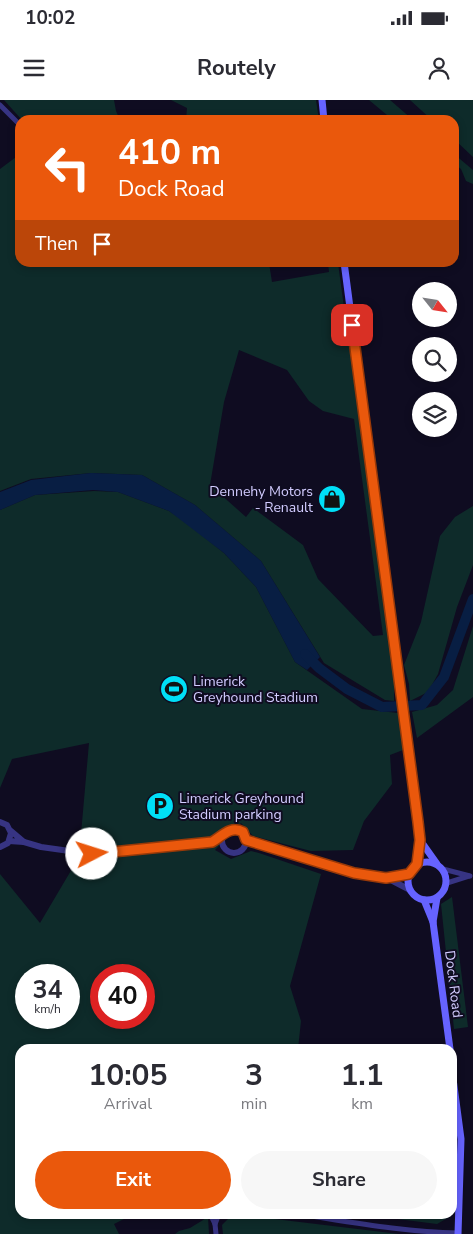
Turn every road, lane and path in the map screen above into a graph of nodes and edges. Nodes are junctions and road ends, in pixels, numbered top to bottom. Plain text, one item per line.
1 (322, 100) edge
2 (0, 105) edge
3 (324, 115) edge
4 (15, 120) edge
5 (345, 267) edge
6 (0, 822) edge
7 (11, 831) junction
8 (224, 836) junction
9 (246, 840) junction
10 (420, 840) junction
11 (10, 841) junction
12 (24, 842) junction
13 (212, 842) junction
14 (260, 845) junction
15 (0, 847) edge
16 (244, 848) junction
17 (225, 850) junction
18 (417, 864) junction
19 (440, 867) junction
20 (409, 874) junction
21 (386, 878) junction
22 (447, 883) junction
23 (410, 890) junction
24 (437, 898) junction
25 (424, 900) junction
26 (434, 922) junction
27 (449, 1044) edge
28 (457, 1108) edge
29 (212, 1219) edge
30 (216, 1219) edge
31 (331, 1219) edge
32 (215, 1224) junction
33 (216, 1234) edge
34 (458, 1234) edge

1 - 3 main road
2 - 4 street
5 - 10 main road
6 - 7 street
7 - 11 street
7 - 12 street
8 - 9 street
8 - 13 street
8 - 17 street
9 - 14 street
9 - 16 street
10 - 18 main road
10 - 19 main road
11 - 12 street
11 - 15 street
12 - 13 street
13 - 17 street
14 - 16 street
14 - 21 street
16 - 17 street
18 - 19 main road
18 - 20 main road
19 - 22 main road
19 - 22 street
20 - 21 street
20 - 23 main road
21 - 23 street
22 - 24 main road
23 - 25 main road
24 - 25 main road
24 - 26 main road, Dock Road
25 - 26 main road, Dock Road
26 - 27 main road, Dock Road
28 - 34 main road
29 - 32 street
30 - 32 street
31 - 34 street
32 - 33 street

